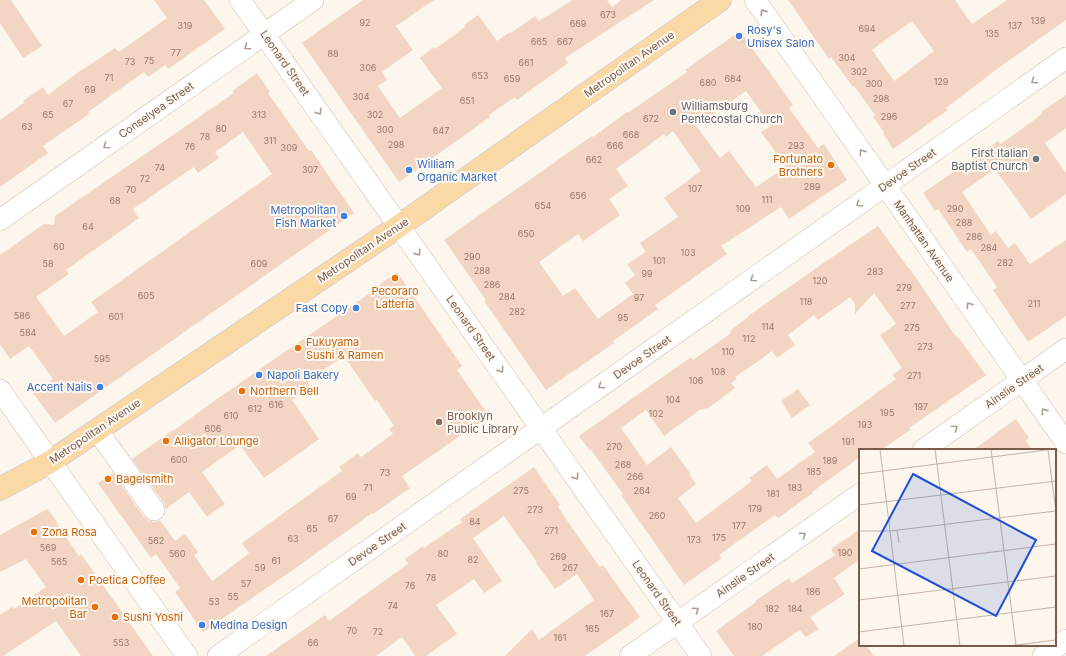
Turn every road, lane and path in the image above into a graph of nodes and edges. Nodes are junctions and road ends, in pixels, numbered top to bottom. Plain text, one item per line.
1 (240, 0) edge
2 (313, 0) edge
3 (720, 0) edge
4 (755, 0) edge
5 (264, 34) junction
6 (1066, 58) edge
7 (885, 185) junction
8 (0, 220) edge
9 (399, 226) junction
10 (1066, 349) edge
11 (1022, 380) junction
12 (0, 390) edge
13 (542, 428) junction
14 (97, 430) junction
15 (1066, 443) edge
16 (924, 449) edge
17 (50, 462) junction
18 (0, 489) edge
19 (859, 495) edge
20 (154, 510) dead end
21 (678, 622) junction
22 (1066, 640) edge
23 (187, 656) edge
24 (218, 656) edge
25 (630, 656) edge
26 (701, 656) edge
27 (1043, 656) edge

1 - 5 street, Leonard Street
2 - 5 street, Conselyea Street
3 - 9 main road, Metropolitan Avenue
7 -> 4 street, Manhattan Avenue
5 -> 8 street, Conselyea Street
5 -> 9 street, Leonard Street
6 -> 7 street, Devoe Street
11 -> 7 street, Manhattan Avenue
7 -> 13 street, Devoe Street
9 -> 13 street, Leonard Street
9 - 14 main road, Metropolitan Avenue
10 - 11 street, Ainslie Street
15 -> 11 street, Manhattan Avenue
16 -> 11 street, Ainslie Street
12 - 17 street
13 -> 21 street, Leonard Street
13 - 24 street, Devoe Street
14 - 17 main road, Metropolitan Avenue
14 - 20 street
17 - 18 main road, Metropolitan Avenue
17 - 23 street
21 -> 19 street, Ainslie Street
21 - 25 street, Ainslie Street
21 - 26 street, Leonard Street
22 - 27 street

